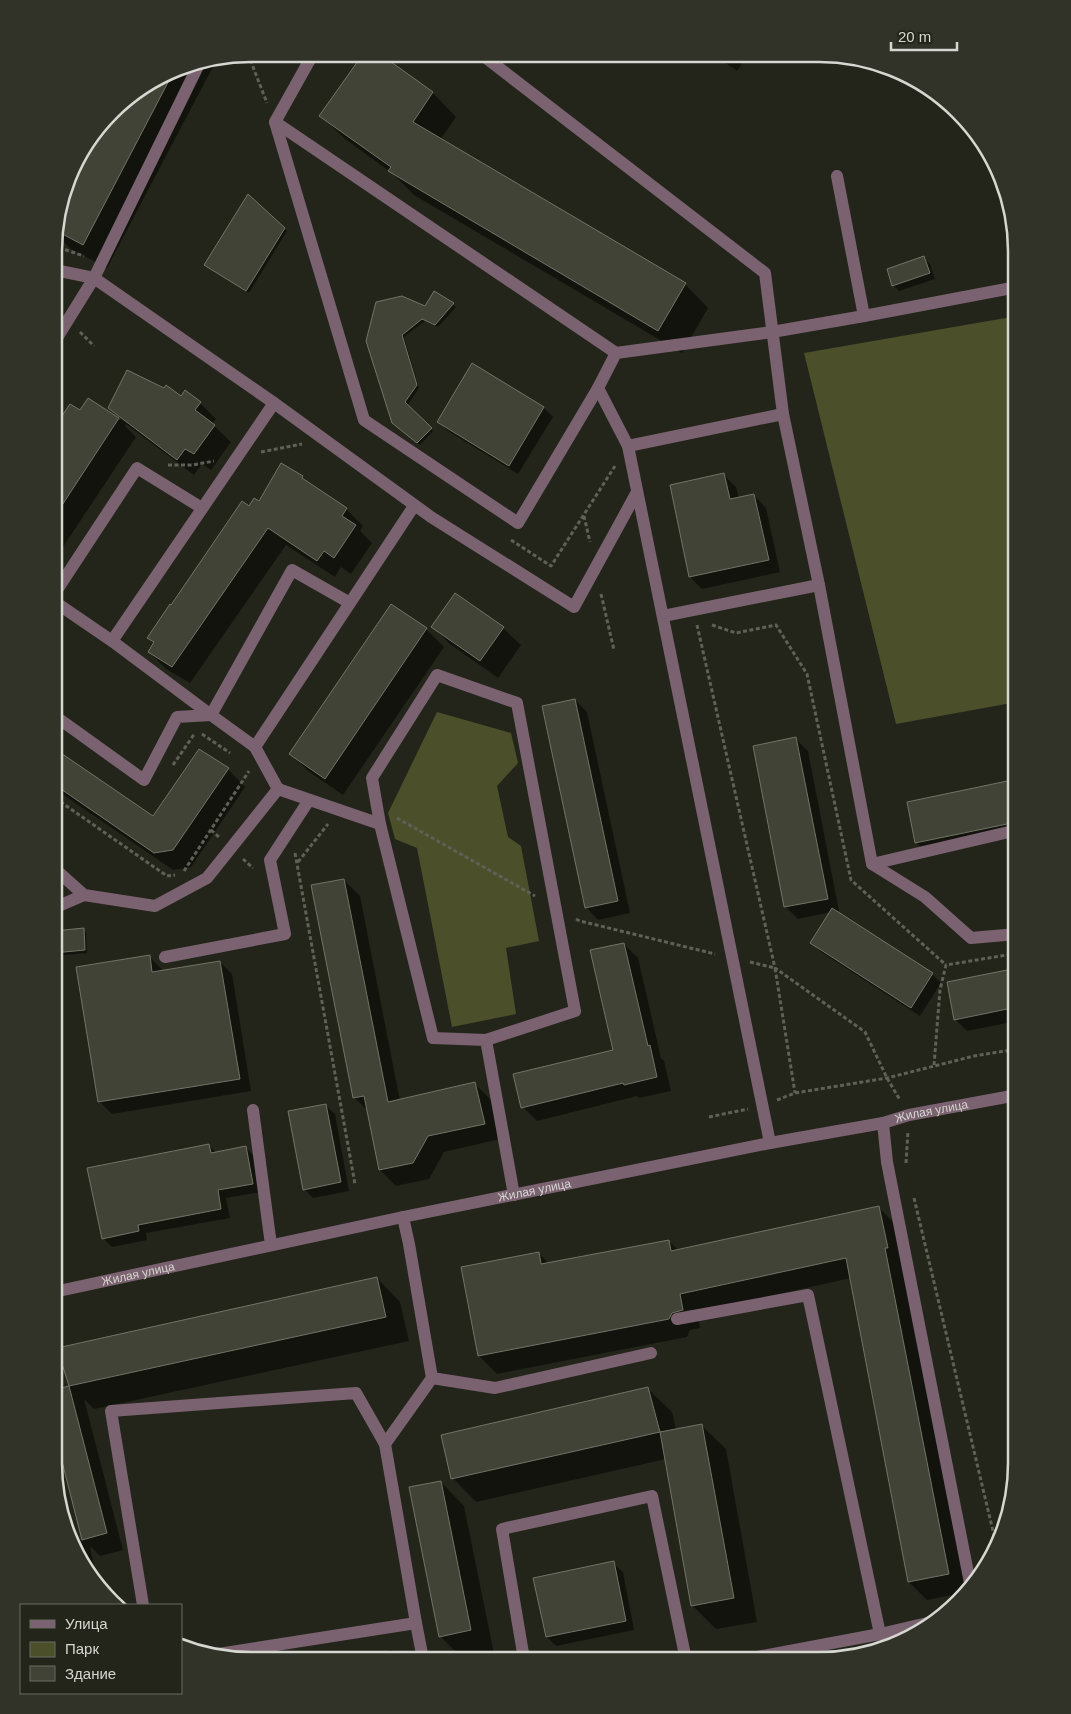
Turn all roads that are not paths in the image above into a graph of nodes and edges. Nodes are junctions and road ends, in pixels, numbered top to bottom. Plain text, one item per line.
1 (308, 63) edge
2 (493, 63) edge
3 (195, 72) edge
4 (275, 122) junction
5 (837, 176) dead end
6 (62, 271) edge
7 (94, 278) junction
8 (1008, 289) edge
9 (864, 316) junction
10 (62, 330) edge
11 (772, 332) junction
12 (616, 353) junction
13 (598, 388) junction
14 (274, 403) junction
15 (783, 414) junction
16 (628, 446) junction
17 (637, 492) junction
18 (414, 506) junction
19 (202, 508) junction
20 (62, 582) edge
21 (819, 585) junction
22 (350, 603) junction
23 (62, 607) edge
24 (663, 616) junction
25 (112, 641) junction
26 (211, 715) junction
27 (62, 721) edge
28 (255, 747) junction
29 (278, 789) junction
30 (309, 800) junction
31 (380, 824) junction
32 (1008, 832) edge
33 (872, 864) junction
34 (62, 876) edge
35 (84, 895) junction
36 (62, 905) edge
37 (1008, 935) edge
38 (165, 957) dead end
39 (486, 1040) junction
40 (1008, 1097) edge
41 (253, 1110) dead end
42 (883, 1123) junction
43 (770, 1143) junction
44 (514, 1195) junction
45 (403, 1218) junction
46 (271, 1245) junction
47 (62, 1290) edge
48 (678, 1319) dead end
49 (651, 1353) dead end
50 (432, 1378) junction
51 (386, 1444) junction
52 (969, 1577) edge
53 (144, 1604) edge
54 (416, 1623) junction
55 (912, 1627) edge
56 (880, 1634) junction
57 (238, 1651) edge
58 (422, 1652) edge
59 (523, 1652) edge
60 (684, 1652) edge
61 (786, 1652) edge

1 - 4 street
2 - 11 street
3 - 7 street
4 - 12 street
4 - 13 street
5 - 9 street
6 - 7 street
7 - 10 street
7 - 14 street
8 - 9 street
9 - 11 street
11 - 12 street
11 - 15 street
12 - 13 street
13 - 16 street
14 - 18 street
14 - 19 street
15 - 16 street
15 - 21 street
16 - 17 street
17 - 18 street
17 - 24 street
18 - 22 street
19 - 20 street
19 - 25 street
21 - 24 street
21 - 33 street
22 - 26 street
22 - 28 street
23 - 25 street
24 - 43 street
25 - 26 street
26 - 27 street
26 - 28 street
28 - 29 street
29 - 30 street
29 - 35 street
30 - 31 street
30 - 38 street
31 - 39 street
31 - 39 street
32 - 33 street
33 - 37 street
34 - 35 street
35 - 36 street
39 - 44 street
40 - 42 street, Жилая улица
41 - 46 street
42 - 43 street, Жилая улица
42 - 52 street
43 - 44 street, Жилая улица
44 - 45 street, Жилая улица
45 - 46 street, Жилая улица
45 - 50 street
46 - 47 street, Жилая улица
48 - 56 street
49 - 50 street
50 - 51 street
51 - 53 street
51 - 54 street
54 - 57 street
54 - 58 street
55 - 56 street
56 - 61 street
59 - 60 street

